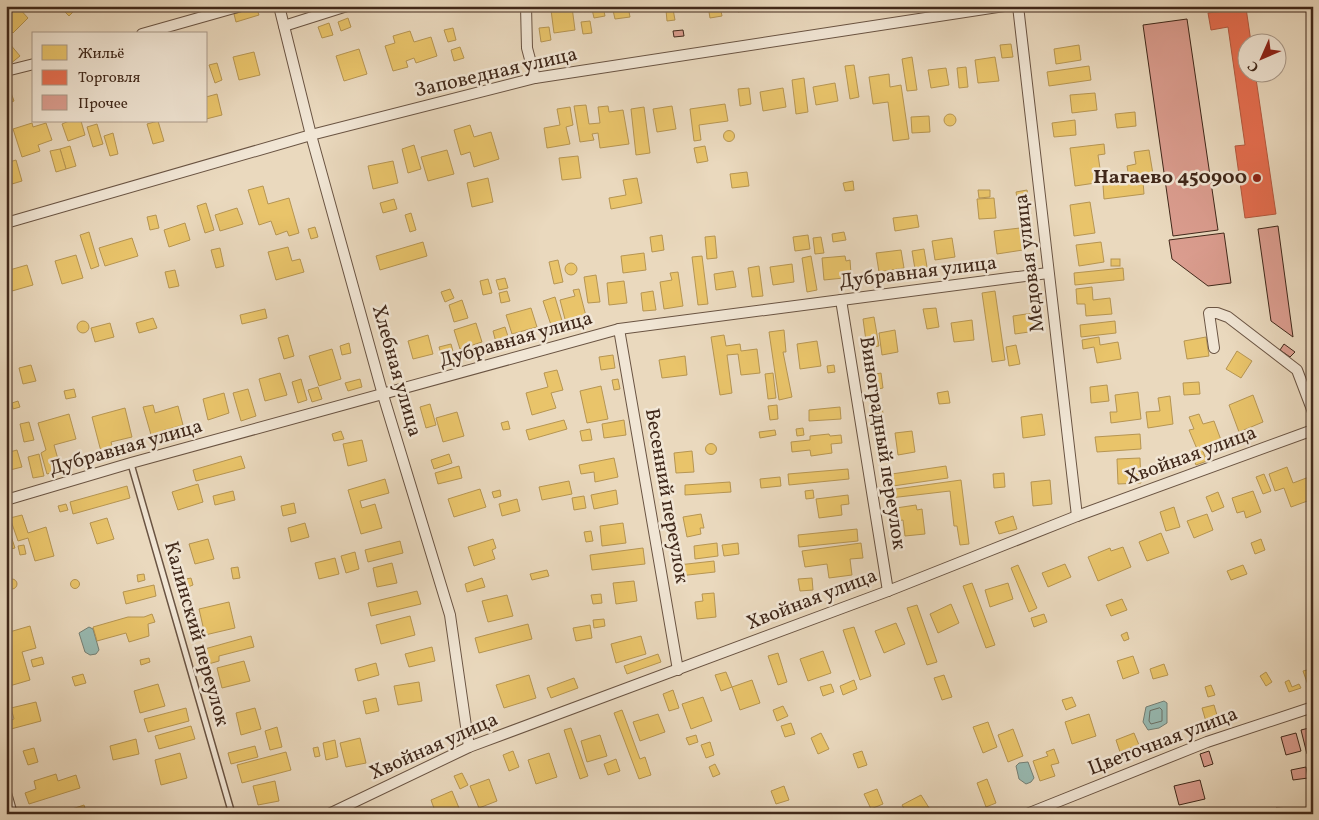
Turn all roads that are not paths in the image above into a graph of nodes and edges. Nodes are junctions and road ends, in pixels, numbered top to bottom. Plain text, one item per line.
1 (241, 6) edge
2 (279, 6) edge
3 (347, 6) edge
4 (526, 6) edge
5 (1004, 6) edge
6 (1018, 6) edge
7 (284, 26) junction
8 (149, 32) edge
9 (32, 64) edge
10 (6, 71) edge
11 (535, 78) junction
12 (311, 135) junction
13 (6, 223) edge
14 (1048, 273) junction
15 (841, 300) junction
16 (619, 329) junction
17 (1214, 348) dead end
18 (383, 395) junction
19 (1313, 412) edge
20 (1313, 430) edge
21 (131, 464) junction
22 (6, 500) edge
23 (1077, 516) junction
24 (888, 591) junction
25 (678, 670) junction
26 (1313, 706) edge
27 (469, 747) junction
28 (6, 793) edge
29 (12, 814) edge
30 (232, 814) edge
31 (329, 814) edge
32 (1028, 814) edge

1 - 8 street
2 - 7 street, Хлебная улица
3 - 7 street
4 - 11 street
5 - 11 street, Заповедная улица
6 - 14 street, Медовая улица
7 - 12 street, Хлебная улица
9 - 10 street
11 - 12 street, Заповедная улица
12 - 13 street, Заповедная улица
12 - 18 street, Хлебная улица
14 - 15 street, Дубравная улица
14 - 23 street, Медовая улица
15 - 16 street, Дубравная улица
15 - 24 street, Виноградный переулок
16 - 18 street, Дубравная улица
16 - 25 street, Весенний переулок
17 - 19 street
18 - 21 street, Дубравная улица
18 - 27 street, Хлебная улица
20 - 23 street, Хвойная улица
21 - 22 street, Дубравная улица
21 - 30 lane, Калинский переулок
23 - 24 street, Хвойная улица
24 - 25 street, Хвойная улица
25 - 27 street, Хвойная улица
26 - 32 street, Цветочная улица
27 - 31 street, Хвойная улица
28 - 29 street

